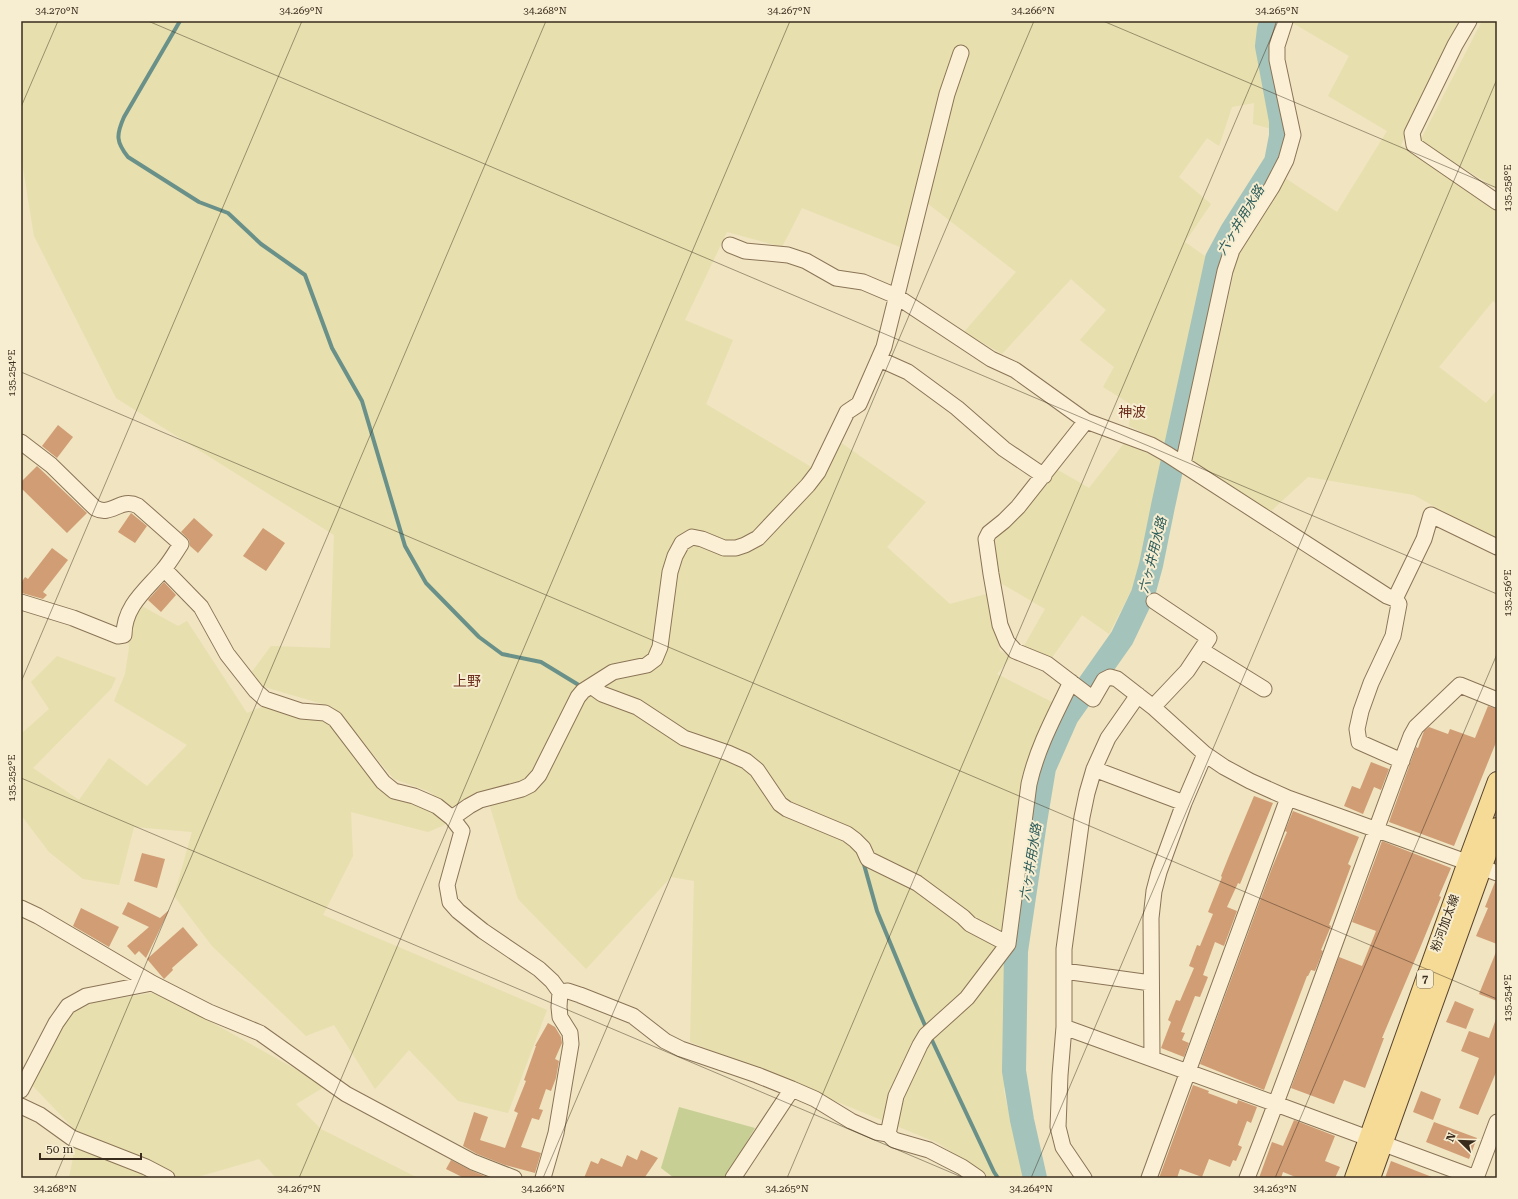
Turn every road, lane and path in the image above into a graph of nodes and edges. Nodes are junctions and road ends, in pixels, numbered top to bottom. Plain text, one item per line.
1 (1285, 21) edge
2 (1469, 21) edge
3 (961, 53) dead end
4 (1497, 202) edge
5 (730, 245) dead end
6 (896, 296) junction
7 (879, 359) junction
8 (1086, 421) junction
9 (21, 442) edge
10 (1176, 460) junction
11 (1044, 476) junction
12 (1497, 547) edge
13 (164, 568) junction
14 (1395, 599) junction
15 (1154, 601) dead end
16 (21, 602) edge
17 (1201, 650) junction
18 (588, 688) junction
19 (1079, 688) junction
20 (1264, 689) dead end
21 (1138, 695) junction
22 (1497, 700) edge
23 (1153, 707) junction
24 (1205, 754) junction
25 (1402, 761) junction
26 (1094, 769) junction
27 (1497, 781) edge
28 (1288, 798) junction
29 (1184, 803) junction
30 (452, 818) junction
31 (1497, 827) edge
32 (1376, 829) junction
33 (1482, 867) edge
34 (21, 908) edge
35 (1008, 944) junction
36 (1064, 971) junction
37 (152, 983) junction
38 (1152, 983) junction
39 (560, 992) junction
40 (1064, 1027) junction
41 (1152, 1059) junction
42 (1187, 1072) junction
43 (792, 1089) junction
44 (21, 1090) edge
45 (1276, 1104) junction
46 (21, 1106) edge
47 (1497, 1122) edge
48 (888, 1134) junction
49 (1376, 1142) junction
50 (167, 1178) edge
51 (514, 1178) edge
52 (543, 1178) edge
53 (733, 1178) edge
54 (978, 1178) edge
55 (1084, 1178) edge
56 (1149, 1178) edge
57 (1247, 1178) edge
58 (1354, 1178) edge
59 (1371, 1178) edge
60 (1476, 1178) edge

1 - 10 street
2 - 4 street
3 - 6 street
5 - 6 street
6 - 7 street
6 - 8 street
7 - 11 street
7 - 18 street
8 - 10 street
8 - 11 street
9 - 13 street
10 - 14 street
11 - 19 street
12 - 14 street
13 - 16 street
13 - 30 street
14 - 25 street
15 - 17 street
17 - 20 street
17 - 23 street
18 - 30 street
18 - 35 street
19 - 21 street
19 - 35 street
21 - 23 street
21 - 26 street
22 - 25 street
23 - 24 street
24 - 28 street
24 - 29 street
25 - 32 street
26 - 29 street
26 - 36 street
27 - 33 main road, 粉河加太線 / 7
28 - 32 street
28 - 42 street
29 - 38 street
30 - 39 street
31 - 33 main road, 粉河加太線 / 7
32 - 33 street
32 - 45 street
33 - 49 main road, 粉河加太線 / 7
34 - 37 street
35 - 48 street
36 - 38 street
36 - 40 street
37 - 44 street
37 - 51 street
38 - 41 street
39 - 43 street
39 - 52 street
40 - 41 street
40 - 55 street
41 - 42 street
42 - 45 street
42 - 56 street
43 - 48 street
43 - 53 street
45 - 49 street
45 - 57 street
46 - 50 street
47 - 60 street
48 - 54 street
49 - 58 main road, 粉河加太線 / 7
49 - 59 main road, 粉河加太線 / 7
49 - 60 street

